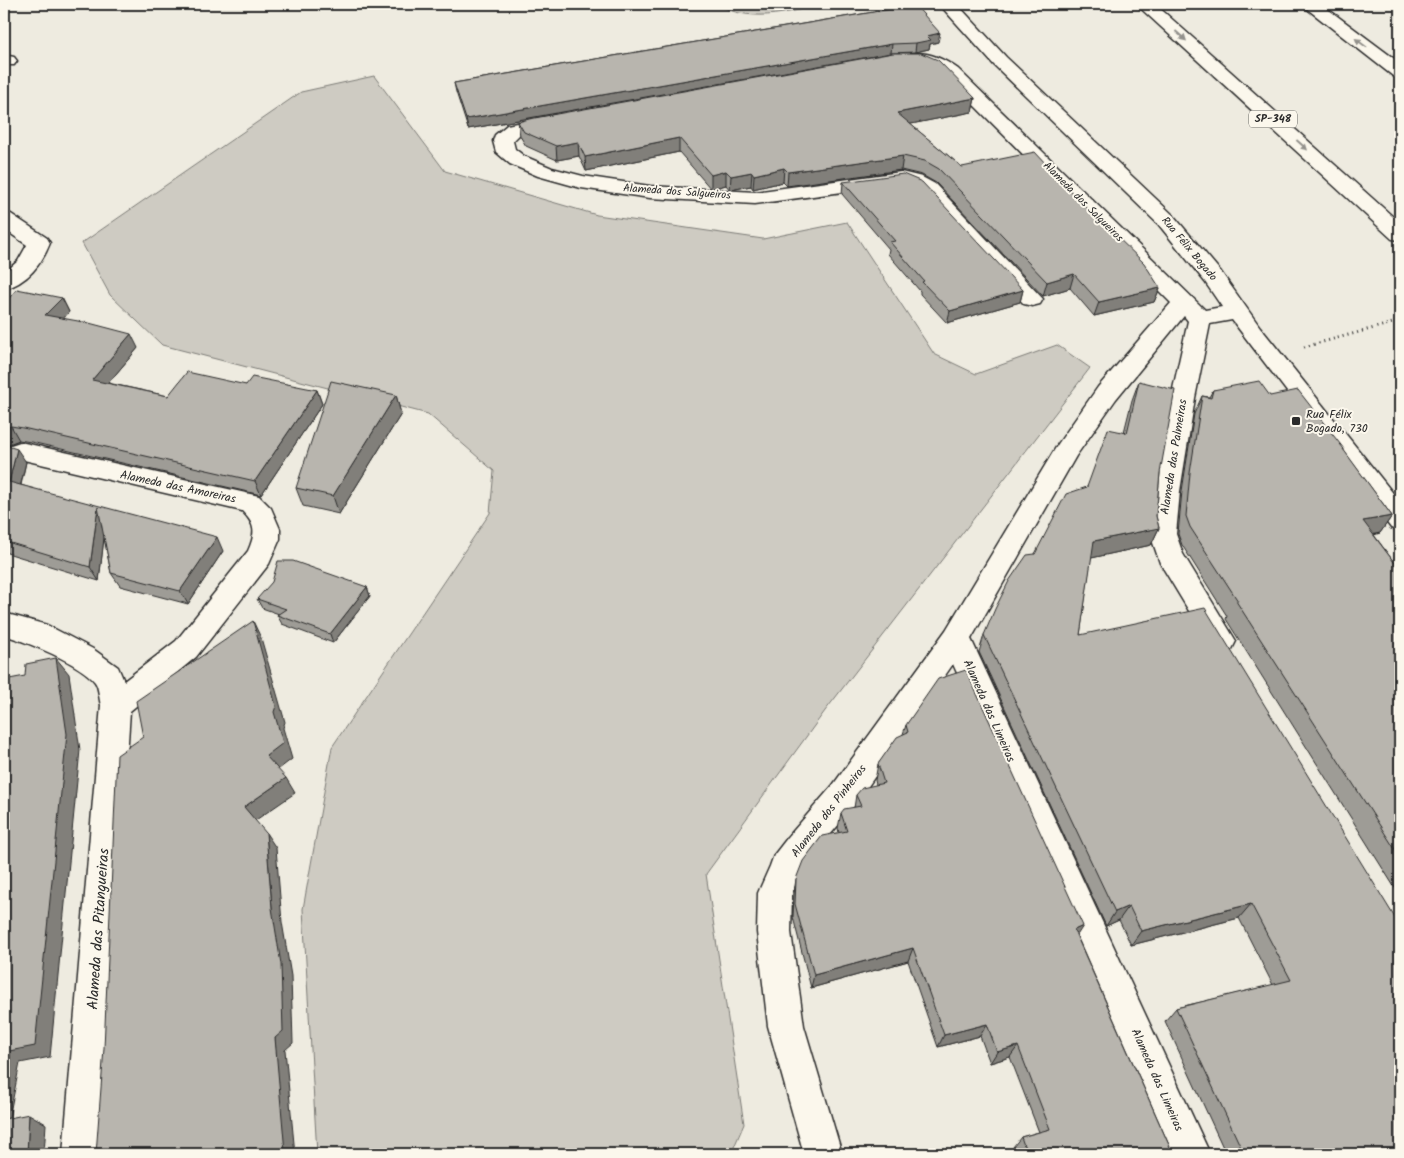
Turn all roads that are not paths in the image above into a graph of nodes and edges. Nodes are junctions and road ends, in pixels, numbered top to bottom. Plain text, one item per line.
1 (948, 4) edge
2 (1145, 4) edge
3 (1310, 4) edge
4 (891, 60) edge
5 (1400, 72) edge
6 (573, 118) edge
7 (9, 227) edge
8 (1400, 234) edge
9 (4, 282) edge
10 (1032, 298) dead end
11 (1192, 311) junction
12 (1238, 311) junction
13 (20, 451) dead end
14 (1400, 521) edge
15 (4, 624) edge
16 (956, 638) junction
17 (1238, 666) edge
18 (116, 704) junction
19 (82, 1154) edge
20 (823, 1154) edge
21 (1191, 1154) edge

1 - 12 main road, Rua Félix Bogado
2 -> 8 main road, SP-348
5 -> 3 main road
4 - 11 main road, Alameda dos Salgueiros
6 - 10 main road, Alameda dos Salgueiros
7 - 9 main road
11 - 12 main road
11 - 16 main road
11 - 17 main road, Alameda das Palmeiras
12 - 14 main road, Rua Félix Bogado
13 - 18 main road, Alameda das Amoreiras
15 - 18 main road
16 - 20 main road, Alameda dos Pinheiros
16 - 21 main road, Alameda das Limeiras
18 - 19 main road, Alameda das Pitangueiras

